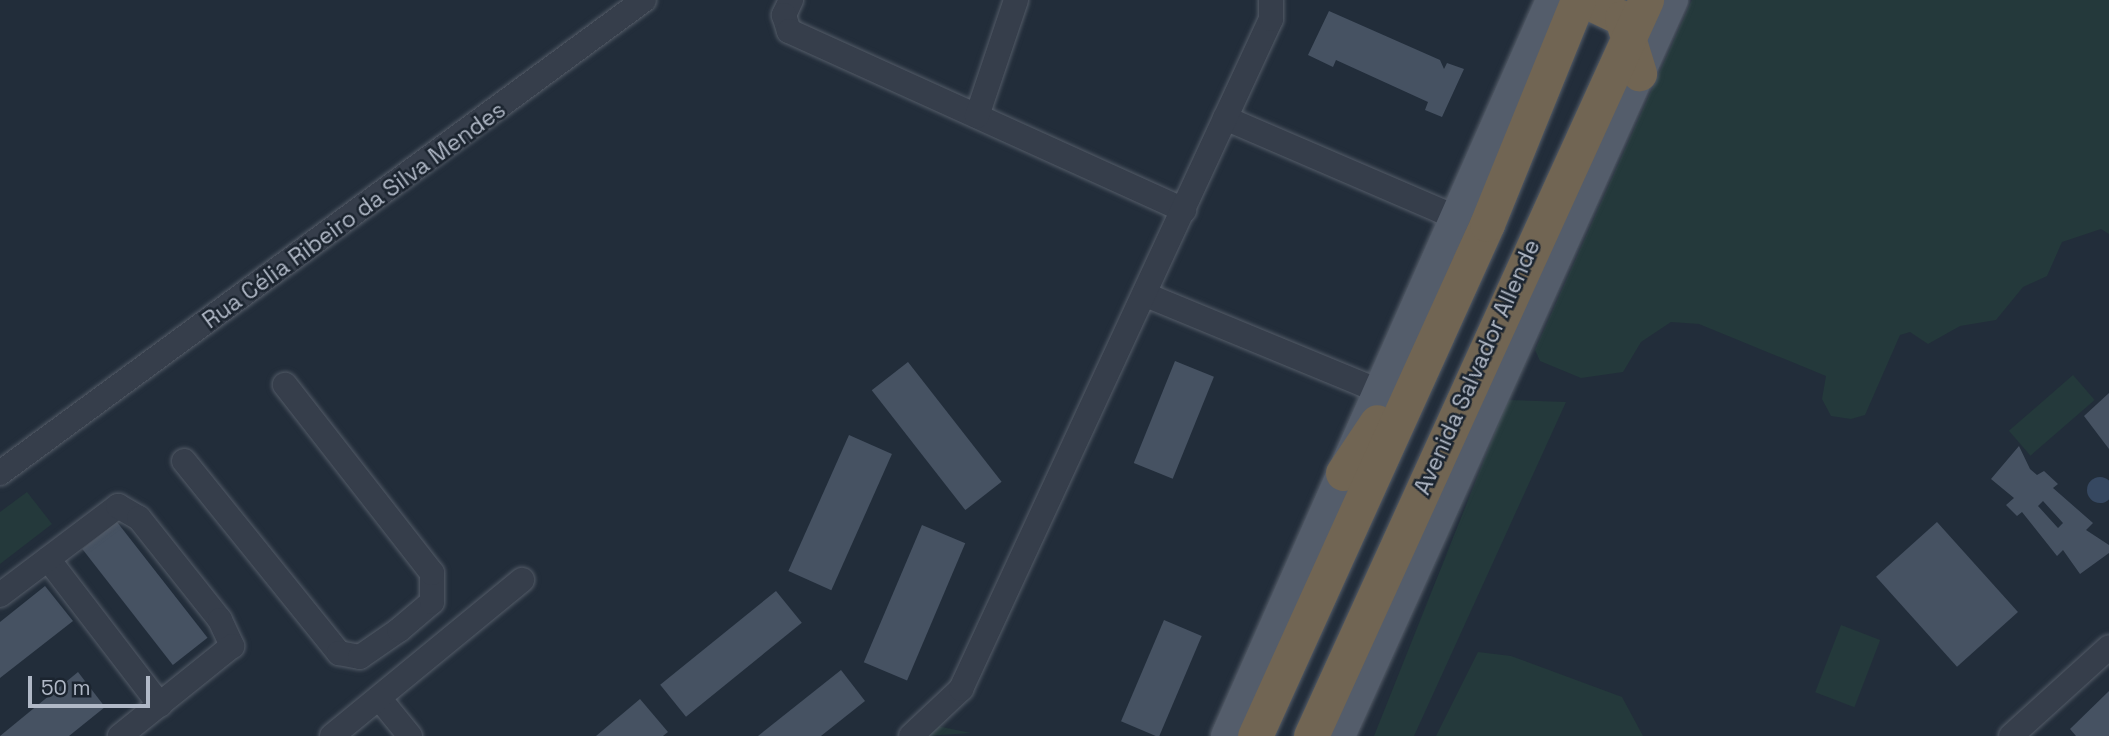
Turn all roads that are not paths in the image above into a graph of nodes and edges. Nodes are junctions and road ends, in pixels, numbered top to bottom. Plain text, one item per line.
1 (645, 0) edge
2 (791, 0) edge
3 (1016, 0) edge
4 (1271, 0) edge
5 (1584, 0) edge
6 (1646, 0) edge
7 (1673, 0) edge
8 (1564, 1) edge
9 (1629, 33) junction
10 (1639, 73) junction
11 (977, 116) junction
12 (1226, 118) junction
13 (1184, 210) junction
14 (1471, 220) junction
15 (1146, 295) junction
16 (285, 385) dead end
17 (1379, 391) junction
18 (184, 461) dead end
19 (0, 473) edge
20 (1343, 473) junction
21 (48, 559) junction
22 (1409, 579) junction
23 (522, 580) dead end
24 (0, 596) edge
25 (399, 631) junction
26 (2109, 647) edge
27 (424, 662) junction
28 (379, 698) junction
29 (160, 705) junction
30 (120, 736) edge
31 (332, 736) edge
32 (410, 736) edge
33 (911, 736) edge
34 (1226, 736) edge
35 (1255, 736) edge
36 (1311, 736) edge
37 (1320, 736) edge
38 (1340, 736) edge
39 (2011, 736) edge

1 - 19 street, Rua Célia Ribeiro da Silva Mendes
2 - 11 street
3 - 11 street
4 - 12 street
5 - 9 highway
6 - 9 highway, Avenida Salvador Allende
7 - 10 main road, Avenida Salvador Allende
8 - 14 highway
9 - 10 highway
9 - 36 highway, Avenida Salvador Allende
10 - 22 main road, Avenida Salvador Allende
11 - 13 street
12 - 13 street
12 - 14 street
13 - 15 street
14 - 17 main road
14 - 20 highway
14 - 35 highway
15 - 17 street
15 - 33 street
16 - 25 street
17 - 20 main road
18 - 25 street
20 - 34 main road
21 - 24 street
21 - 29 street
21 - 29 street
22 - 37 highway
22 - 38 main road, Avenida Salvador Allende
23 - 27 street
25 - 27 street
26 - 39 street
27 - 28 street
28 - 31 street
28 - 32 street
29 - 30 street

